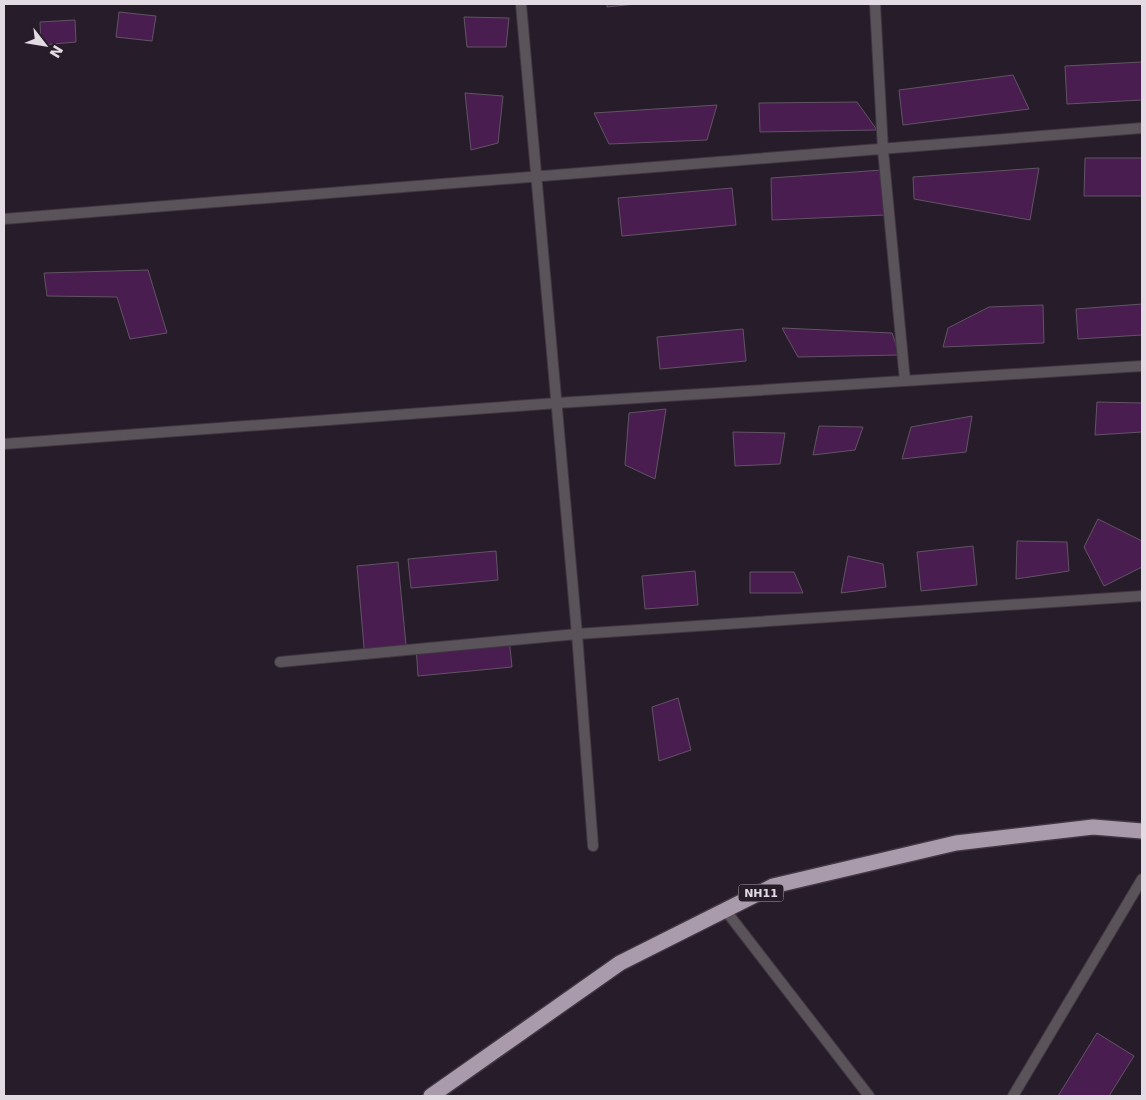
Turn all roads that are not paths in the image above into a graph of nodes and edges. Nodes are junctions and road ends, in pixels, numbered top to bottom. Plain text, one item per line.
1 (522, 4) edge
2 (875, 4) edge
3 (1142, 128) edge
4 (883, 150) junction
5 (537, 178) junction
6 (4, 219) edge
7 (1142, 366) edge
8 (905, 381) junction
9 (557, 403) junction
10 (4, 444) edge
11 (1142, 596) edge
12 (577, 634) junction
13 (280, 662) dead end
14 (1142, 831) edge
15 (593, 846) dead end
16 (1142, 880) edge
17 (726, 910) junction
18 (431, 1096) edge
19 (869, 1096) edge
20 (1013, 1096) edge

1 - 5 lane
2 - 4 lane
3 - 4 lane
4 - 5 lane
4 - 8 lane
5 - 6 lane
5 - 9 lane
7 - 8 lane
8 - 9 lane
9 - 10 lane
9 - 12 lane
11 - 12 lane
12 - 13 lane
12 - 15 lane
14 - 17 highway, NH11
16 - 20 lane
17 - 18 highway, NH11
17 - 19 lane

